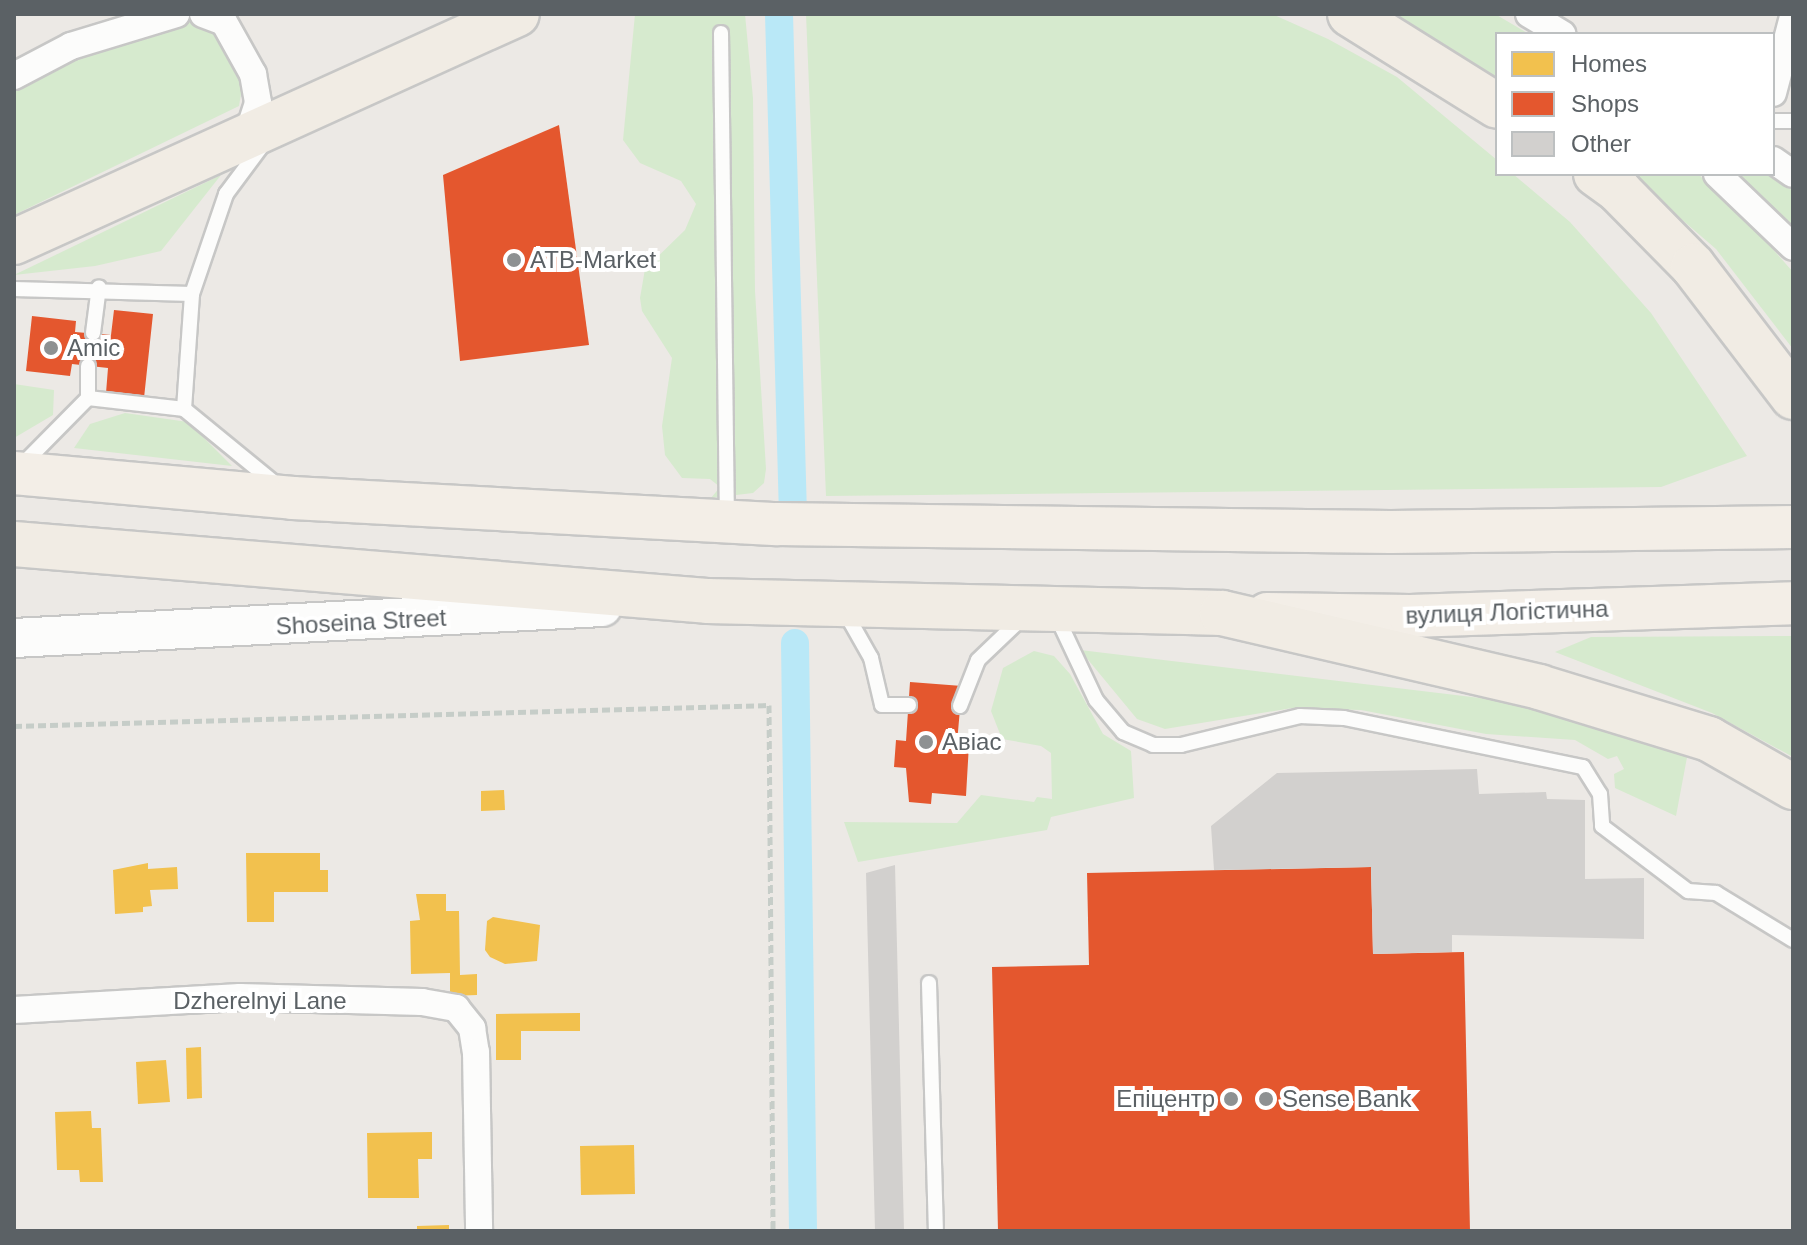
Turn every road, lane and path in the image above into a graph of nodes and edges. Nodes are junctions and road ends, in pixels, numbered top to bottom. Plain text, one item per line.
1 (176, 14) edge
2 (203, 14) edge
3 (517, 14) edge
4 (1350, 14) edge
5 (1529, 14) edge
6 (1793, 17) edge
7 (1561, 26) edge
8 (721, 33) dead end
9 (14, 76) edge
10 (1775, 85) edge
11 (1495, 105) edge
12 (262, 131) junction
13 (1775, 161) edge
14 (1793, 174) edge
15 (1598, 176) edge
16 (1719, 176) edge
17 (14, 242) edge
18 (1793, 247) edge
19 (99, 287) junction
20 (14, 289) edge
21 (192, 294) junction
22 (93, 333) dead end
23 (88, 366) dead end
24 (1793, 397) edge
25 (88, 398) junction
26 (184, 409) junction
27 (14, 473) edge
28 (293, 498) junction
29 (727, 521) junction
30 (1793, 527) edge
31 (14, 544) edge
32 (707, 601) junction
33 (1793, 603) edge
34 (844, 605) junction
35 (1042, 610) junction
36 (1222, 613) junction
37 (14, 638) edge
38 (909, 705) dead end
39 (960, 706) dead end
40 (14, 726) edge
41 (1793, 787) edge
42 (1793, 940) edge
43 (929, 983) dead end
44 (14, 1010) edge
45 (479, 1231) edge
46 (773, 1231) edge
47 (936, 1231) edge

1 - 9 street
2 - 12 street
3 - 12 highway
4 - 11 highway
5 - 7 street
6 - 10 street
8 - 29 lane
12 - 17 highway
12 - 21 lane
13 - 14 street
15 - 24 highway
16 - 18 street
19 - 20 lane
19 - 21 lane
19 - 22 lane
21 - 26 lane
23 - 25 lane
25 - 26 lane
25 - 27 lane
26 - 28 lane
27 - 28 main road
28 - 29 main road
29 - 30 main road
31 - 32 highway
32 - 34 highway
32 - 37 main road, Shoseina Street
33 - 36 main road, вулиця Логістична
34 - 35 highway
34 - 38 lane
35 - 36 highway
35 - 39 lane
35 - 42 lane
36 - 41 highway
40 - 46 path
43 - 47 lane
44 - 45 street, Dzherelnyi Lane

